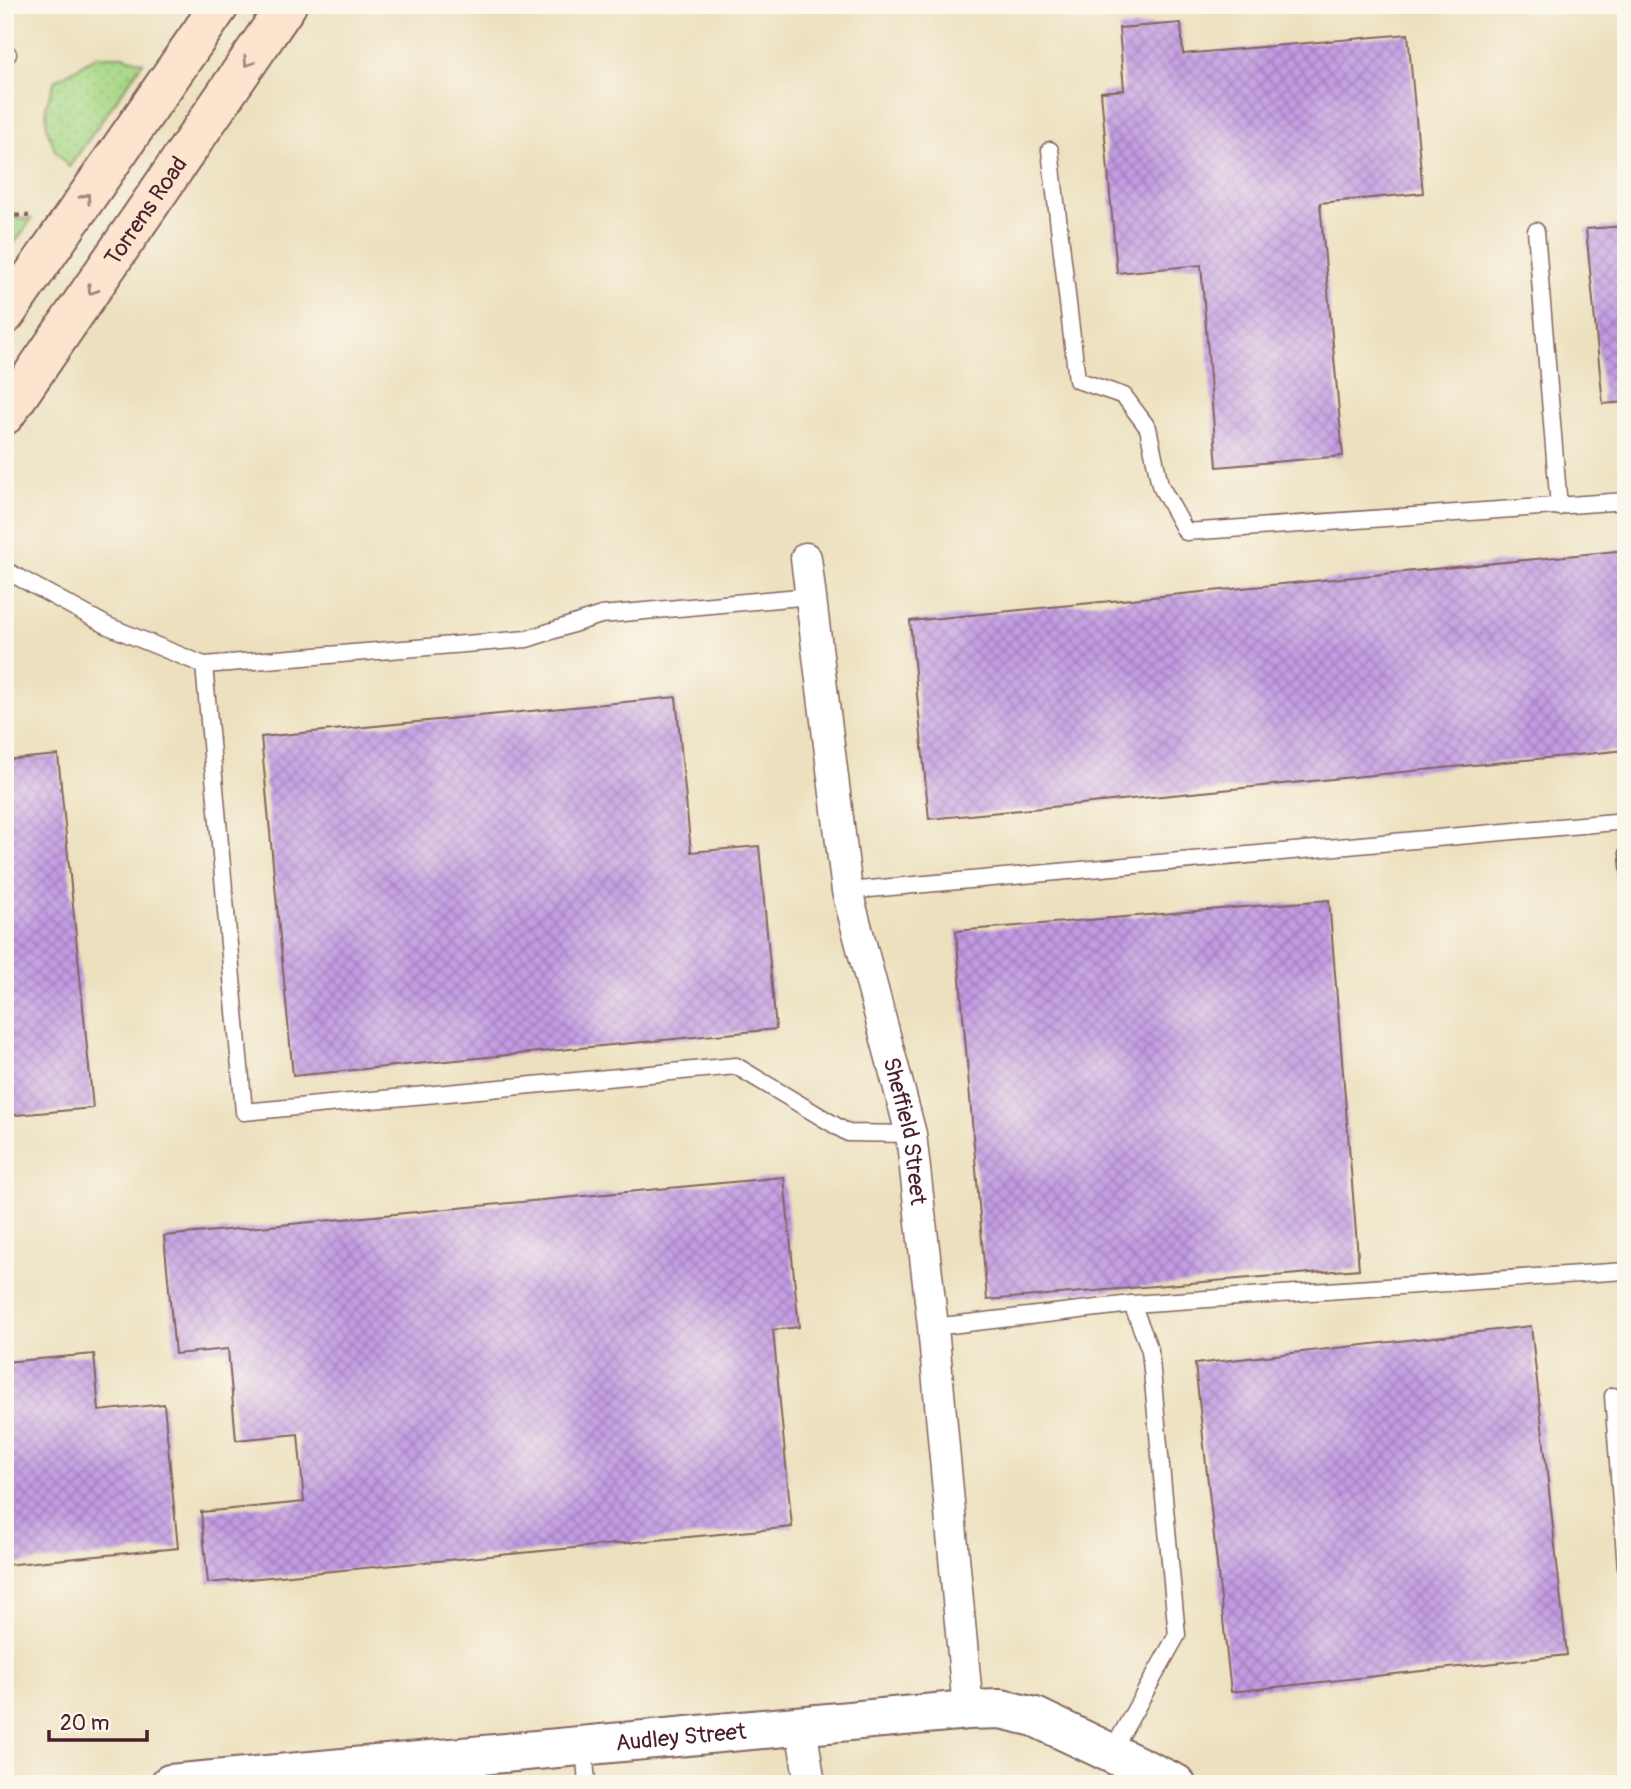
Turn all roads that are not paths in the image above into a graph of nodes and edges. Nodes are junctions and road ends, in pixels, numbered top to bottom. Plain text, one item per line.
1 (220, 5) edge
2 (287, 5) edge
3 (1050, 150) dead end
4 (1536, 231) dead end
5 (5, 315) edge
6 (5, 415) edge
7 (1626, 501) edge
8 (1559, 507) junction
9 (806, 558) dead end
10 (5, 570) edge
11 (811, 596) junction
12 (204, 665) junction
13 (1626, 821) edge
14 (847, 891) junction
15 (911, 1133) junction
16 (1626, 1271) edge
17 (1132, 1304) junction
18 (933, 1327) junction
19 (1613, 1396) dead end
20 (1626, 1568) edge
21 (968, 1710) junction
22 (801, 1726) junction
23 (584, 1746) junction
24 (1111, 1753) junction
25 (281, 1779) edge
26 (170, 1784) edge
27 (587, 1784) edge
28 (810, 1784) edge
29 (1176, 1784) edge

5 -> 1 main road
2 -> 6 main road, Torrens Road
3 - 8 lane
4 - 8 lane
7 - 8 lane
9 - 11 street, Sheffield Street
10 - 12 lane
11 - 12 lane
11 - 14 street, Sheffield Street
12 - 15 lane
13 - 14 lane
14 - 15 street, Sheffield Street
15 - 18 street, Sheffield Street
16 - 17 lane
17 - 18 lane
17 - 24 lane
18 - 21 street, Sheffield Street
19 - 20 lane
21 - 22 street, Audley Street
21 - 24 street, Audley Street
22 - 23 street, Audley Street
22 - 28 street
23 - 25 street, Audley Street
23 - 27 lane
24 - 29 street, Audley Street
25 - 26 street, Audley Street

